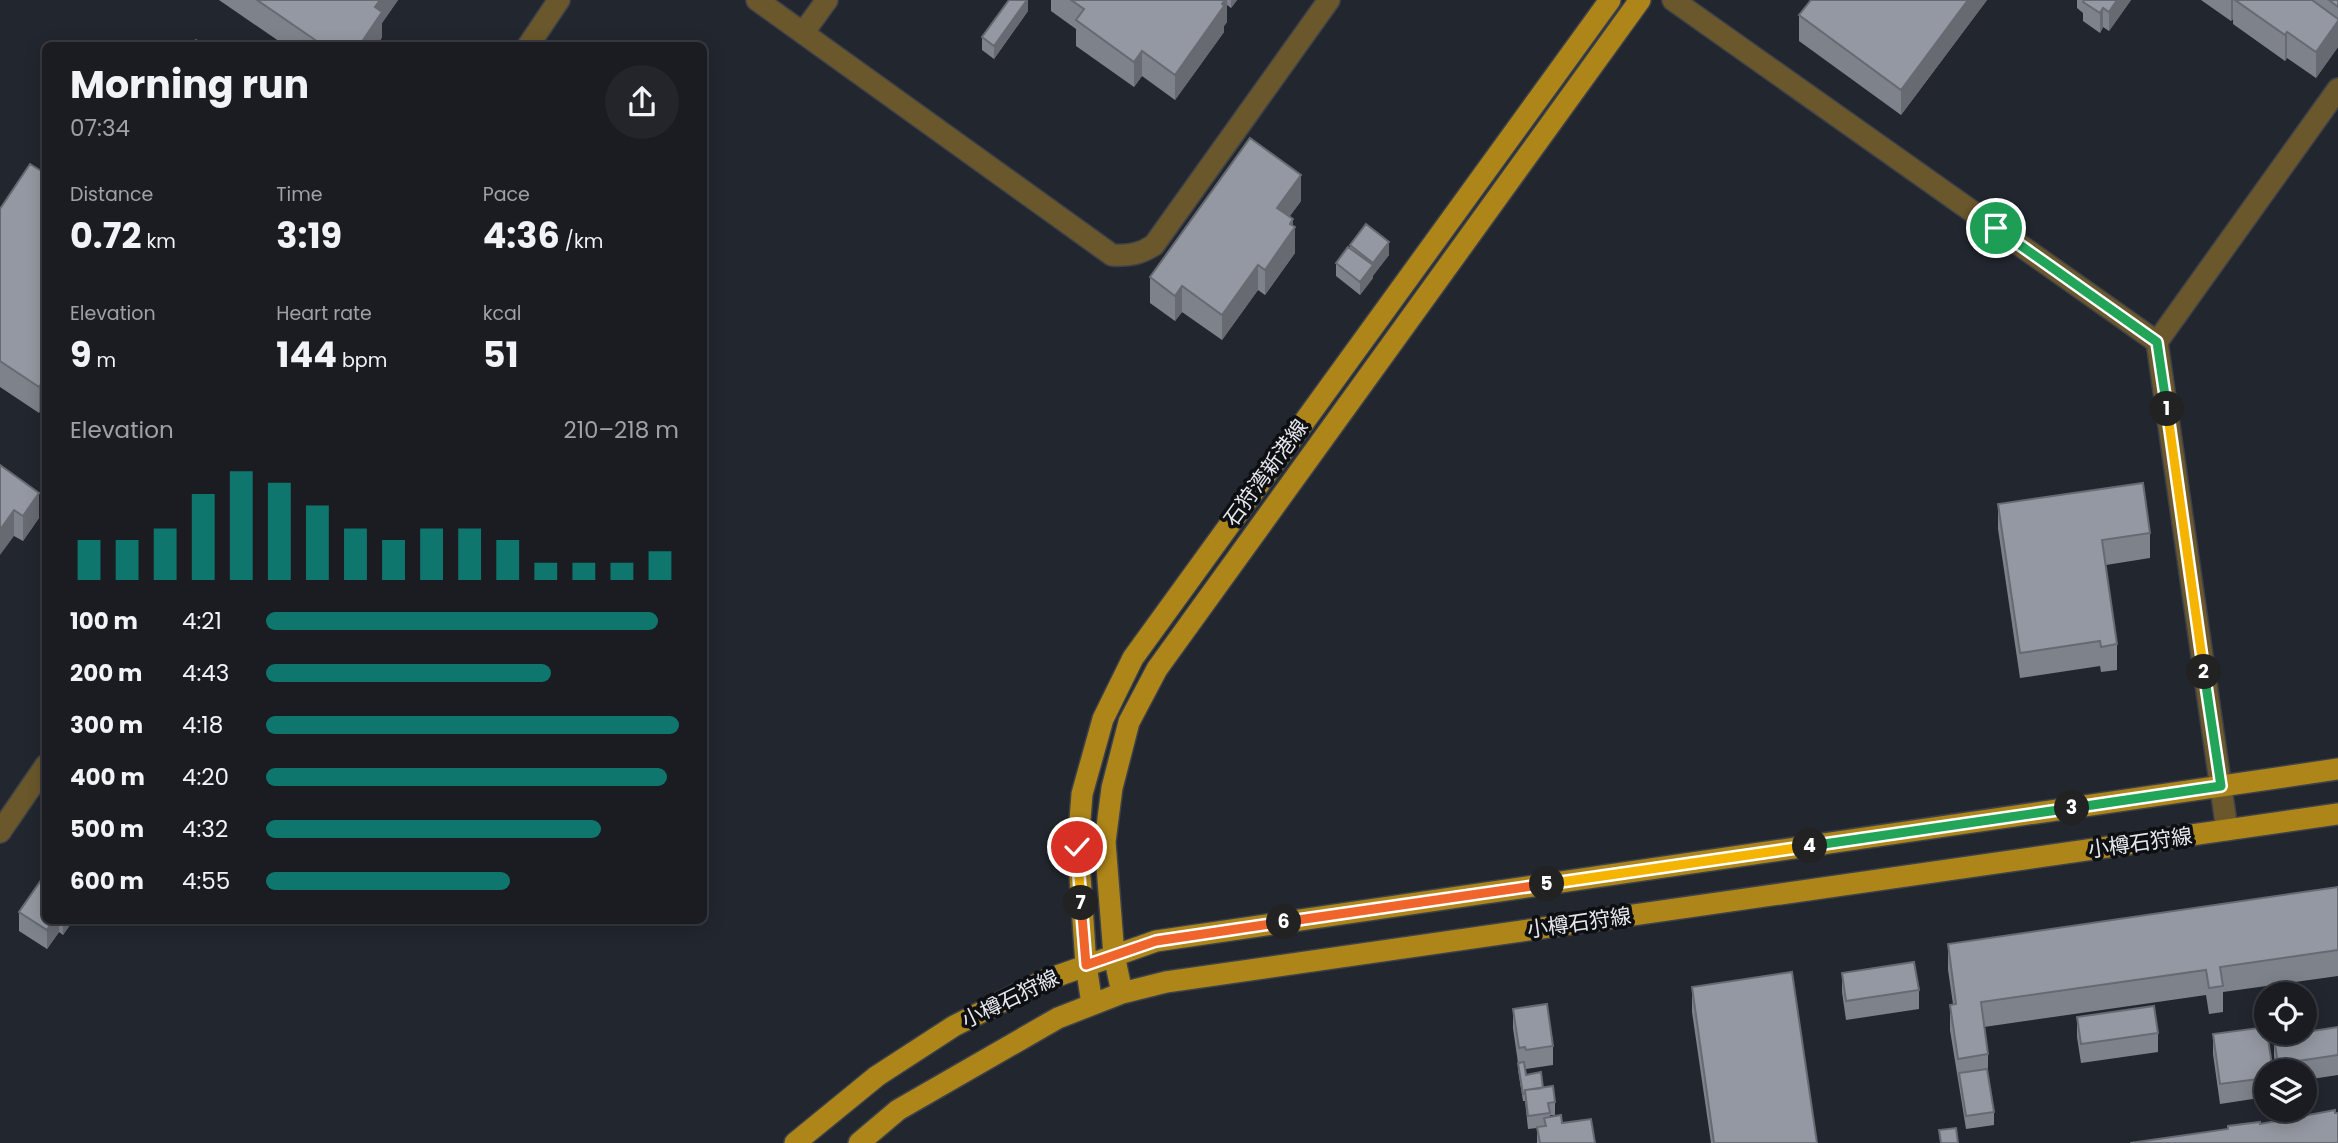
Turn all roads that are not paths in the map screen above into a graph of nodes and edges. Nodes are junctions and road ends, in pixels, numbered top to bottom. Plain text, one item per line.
1 (559, 0) edge
2 (757, 0) edge
3 (827, 0) edge
4 (1329, 0) edge
5 (1609, 0) edge
6 (1640, 0) edge
7 (1673, 0) edge
8 (803, 33) junction
9 (531, 42) edge
10 (2338, 89) edge
11 (2157, 342) junction
12 (2338, 769) edge
13 (42, 771) edge
14 (2221, 786) junction
15 (2338, 814) edge
16 (2227, 830) junction
17 (0, 832) edge
18 (1114, 955) junction
19 (1086, 965) junction
20 (1122, 993) junction
21 (1092, 1004) junction
22 (795, 1143) edge
23 (859, 1143) edge

1 - 9 street
2 - 8 street
3 - 8 street
4 - 8 street
5 - 19 main road, 石狩湾新港線
6 - 18 main road, 石狩湾新港線
7 - 11 street
10 - 11 street
11 - 14 street
12 - 14 main road, 小樽石狩線
13 - 17 street
14 - 16 street
14 - 18 main road, 小樽石狩線
15 - 16 main road, 小樽石狩線
16 - 20 main road, 小樽石狩線
18 - 19 main road, 小樽石狩線
18 - 20 main road, 石狩湾新港線
19 - 21 main road, 石狩湾新港線
19 - 22 main road, 小樽石狩線
20 - 21 main road, 小樽石狩線
21 - 23 main road, 小樽石狩線

